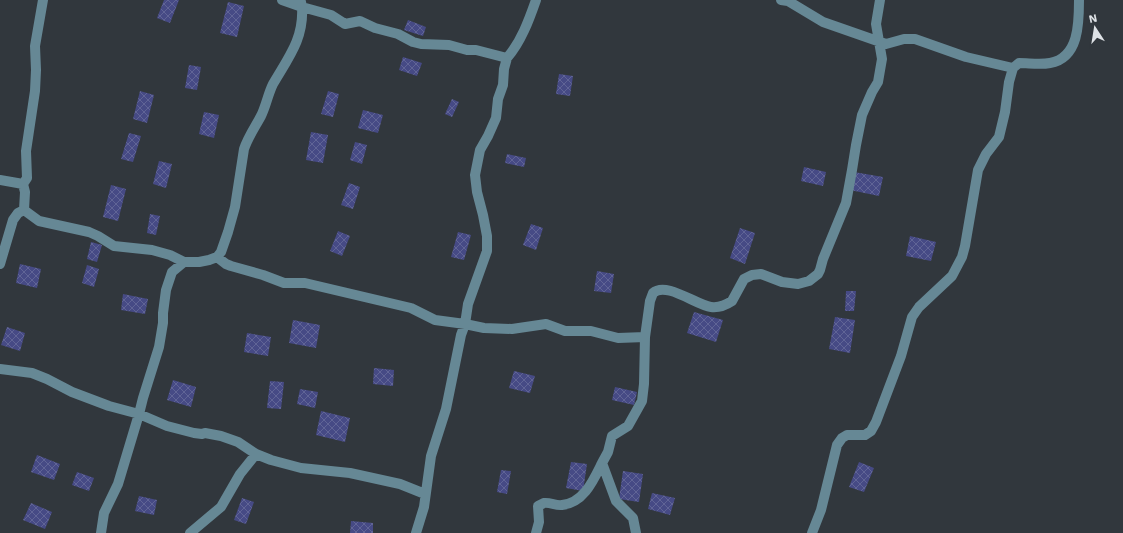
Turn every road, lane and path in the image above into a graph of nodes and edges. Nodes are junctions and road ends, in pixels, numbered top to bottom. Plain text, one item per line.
1 (43, 0) edge
2 (282, 0) edge
3 (536, 0) edge
4 (781, 0) edge
5 (880, 0) edge
6 (1079, 0) edge
7 (301, 4) edge
8 (878, 41) junction
9 (507, 58) junction
10 (1013, 68) junction
11 (0, 180) edge
12 (23, 184) junction
13 (24, 210) junction
14 (170, 255) junction
15 (217, 257) junction
16 (184, 262) junction
17 (0, 264) edge
18 (172, 272) junction
19 (464, 324) junction
20 (645, 337) junction
21 (0, 369) edge
22 (139, 414) junction
23 (256, 454) junction
24 (602, 463) junction
25 (425, 494) junction
26 (811, 531) edge
27 (101, 533) edge
28 (190, 533) edge
29 (416, 533) edge
30 (536, 533) edge
31 (636, 533) edge

1 - 12 street
2 - 7 street
3 - 9 street
4 - 8 street
5 - 8 street
6 - 10 street
7 - 9 street
7 - 15 street
8 - 10 street
8 - 20 street
9 - 19 street
10 - 26 street
11 - 12 street
12 - 13 street
13 - 14 street
13 - 17 street
14 - 16 street
14 - 18 street
15 - 16 street
15 - 19 street
16 - 18 street
18 - 22 street
19 - 20 street
19 - 25 street
20 - 24 street
21 - 22 street
22 - 23 street
22 - 27 street
23 - 25 street
23 - 28 street
24 - 30 street
24 - 31 street
25 - 29 street

